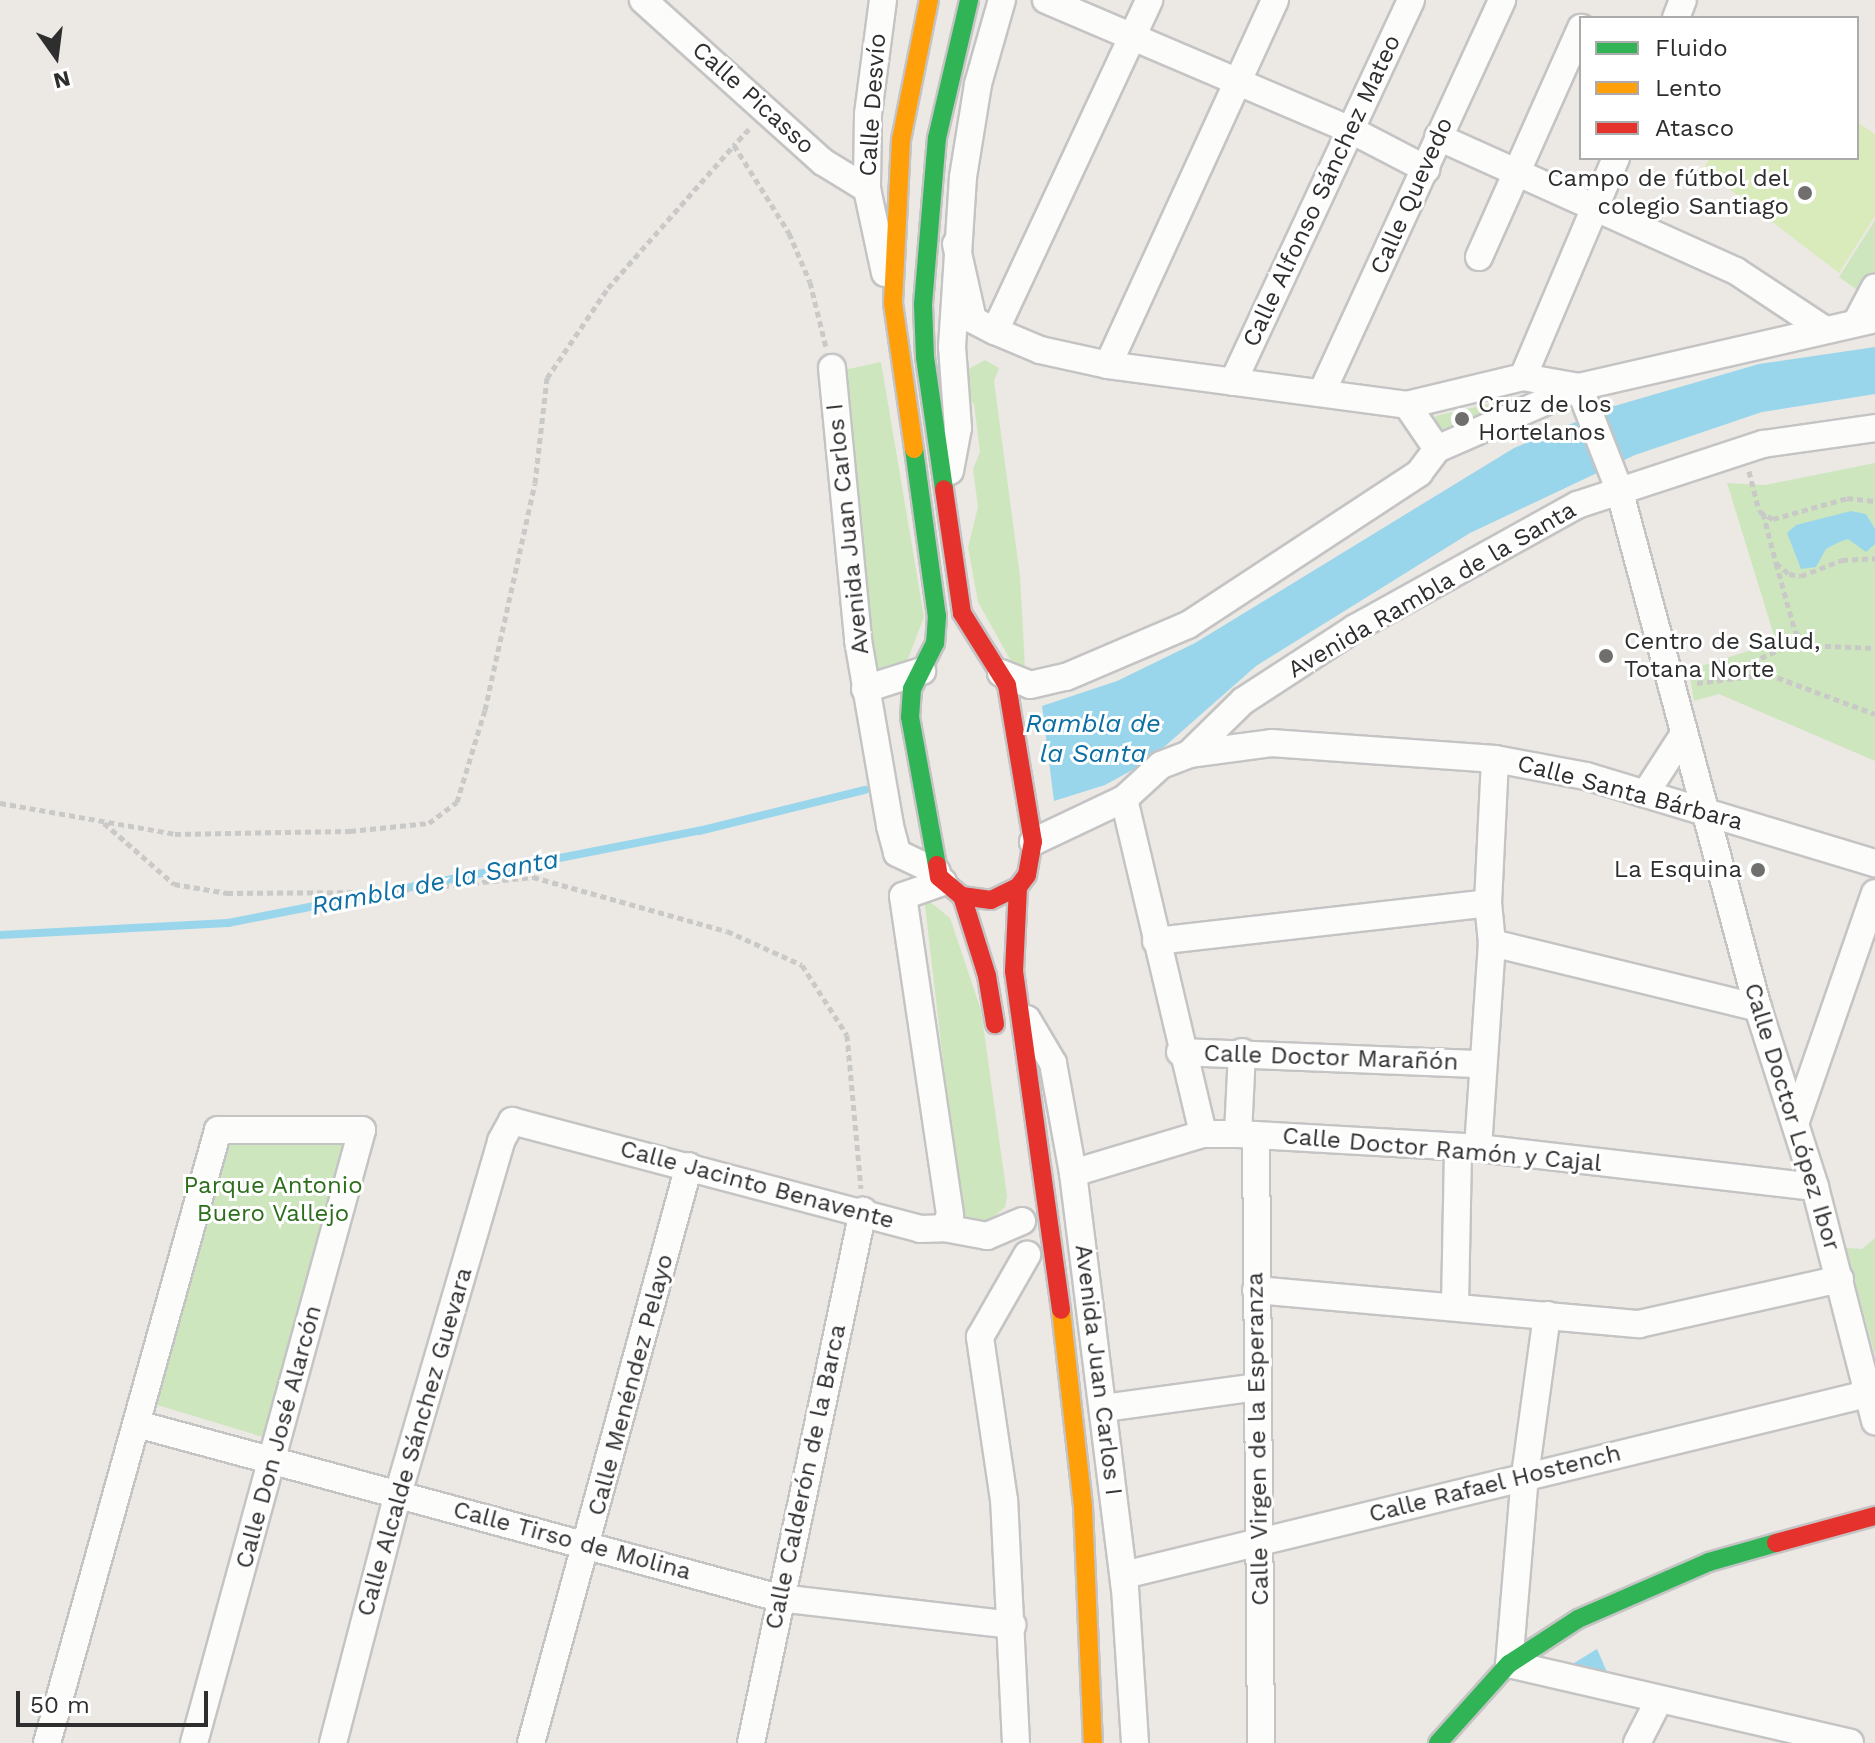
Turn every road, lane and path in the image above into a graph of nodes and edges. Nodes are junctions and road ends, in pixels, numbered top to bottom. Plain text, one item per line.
1 (643, 0) edge
2 (883, 0) edge
3 (929, 0) edge
4 (969, 0) edge
5 (1002, 0) edge
6 (1046, 0) edge
7 (1149, 0) edge
8 (1275, 0) edge
9 (1411, 0) edge
10 (1502, 0) edge
11 (1579, 32) edge
12 (1132, 38) junction
13 (1238, 81) junction
14 (767, 110) junction
15 (1351, 130) junction
16 (1438, 137) junction
17 (734, 145) junction
18 (1615, 160) edge
19 (1426, 169) junction
20 (1515, 174) junction
21 (867, 189) junction
22 (1594, 208) junction
23 (956, 244) junction
24 (1479, 257) dead end
25 (1875, 287) edge
26 (893, 303) junction
27 (1866, 320) edge
28 (1822, 328) junction
29 (995, 331) junction
30 (1108, 365) junction
31 (832, 368) joint
32 (1523, 377) junction
33 (1233, 382) junction
34 (1579, 387) junction
35 (1322, 392) junction
36 (1407, 405) junction
37 (1875, 428) edge
38 (1437, 449) junction
39 (1744, 450) junction
40 (1619, 489) junction
41 (1875, 501) edge
42 (945, 502) junction
43 (1763, 513) junction
44 (1875, 558) edge
45 (1776, 563) junction
46 (1802, 640) junction
47 (1875, 648) edge
48 (996, 668) junction
49 (924, 669) junction
50 (1712, 680) junction
51 (1672, 690) junction
52 (867, 698) junction
53 (1875, 714) edge
54 (910, 717) junction
55 (1684, 734) junction
56 (1189, 754) junction
57 (1495, 759) junction
58 (1645, 794) junction
59 (1124, 799) junction
60 (0, 803) edge
61 (1707, 812) junction
62 (103, 822) junction
63 (1033, 842) junction
64 (1875, 863) edge
65 (947, 883) junction
66 (1018, 887) junction
67 (1875, 893) edge
68 (1488, 903) junction
69 (1156, 941) junction
70 (1492, 943) junction
71 (1020, 1007) junction
72 (1758, 1008) junction
73 (997, 1041) dead end
74 (1180, 1052) junction
75 (1242, 1052) junction
76 (1482, 1064) junction
77 (1796, 1121) junction
78 (1203, 1134) junction
79 (1247, 1134) junction
80 (501, 1141) joint
81 (1468, 1148) junction
82 (689, 1166) junction
83 (1073, 1173) junction
84 (1815, 1187) junction
85 (863, 1211) junction
86 (1021, 1213) joint
87 (944, 1228) junction
88 (1027, 1255) junction
89 (1840, 1279) junction
90 (1031, 1285) dead end
91 (1256, 1290) junction
92 (1455, 1307) junction
93 (1547, 1315) junction
94 (1257, 1387) junction
95 (1867, 1394) junction
96 (1104, 1408) junction
97 (1875, 1421) edge
98 (137, 1424) junction
99 (272, 1463) junction
100 (1525, 1475) junction
101 (398, 1494) junction
102 (1875, 1516) edge
103 (1259, 1542) junction
104 (589, 1543) junction
105 (1124, 1575) junction
106 (779, 1598) junction
107 (1012, 1625) junction
108 (1509, 1664) junction
109 (1659, 1700) junction
110 (47, 1743) edge
111 (194, 1743) edge
112 (333, 1743) edge
113 (531, 1743) edge
114 (751, 1743) edge
115 (1016, 1743) edge
116 (1093, 1743) edge
117 (1135, 1743) edge
118 (1261, 1743) edge
119 (1438, 1743) edge
120 (1637, 1743) edge
121 (1850, 1743) edge

1 - 14 street, Calle Picasso
2 - 21 street, Calle Desvío
3 - 26 main road
4 - 42 main road
5 - 23 street
6 - 12 street
7 - 12 street
8 - 13 street
9 - 15 street, Calle Alfonso Sánchez Mateo
10 - 16 street, Calle Quevedo
11 - 20 street
12 - 13 street
12 - 29 street
13 - 15 street
13 - 30 street
14 - 17 path
14 - 21 street, Calle Picasso
15 - 19 street
15 - 33 street, Calle Alfonso Sánchez Mateo
16 - 19 street, Calle Quevedo
16 - 20 street
17 - 31 path
17 - 62 path
18 - 22 street
19 - 35 street, Calle Quevedo
20 - 22 street
20 - 24 street
21 - 26 street, Calle Desvío
22 - 28 street
22 - 32 street
23 - 29 street
23 - 42 street
25 - 27 street
26 - 49 main road
27 - 28 street
28 - 34 street
29 - 30 street
30 - 33 street
31 - 52 street, Avenida Juan Carlos I
32 - 34 street
32 - 36 street
33 - 35 street
34 - 38 street
34 - 40 street, Calle Doctor López Ibor
35 - 36 street
36 - 38 street
37 - 39 street, Avenida Rambla de la Santa
38 - 48 street
39 - 40 street, Avenida Rambla de la Santa
39 - 43 path
40 - 51 street, Calle Doctor López Ibor
40 - 56 street, Avenida Rambla de la Santa
41 - 43 path
42 - 48 main road
43 - 45 path
44 - 45 path
45 - 46 path
46 - 47 path
46 - 50 path
48 - 49 main road
48 - 63 main road
49 - 52 street, Avenida Juan Carlos I
49 - 54 main road
50 - 51 path
50 - 53 path
51 - 55 street, Calle Doctor López Ibor
52 - 54 street
52 - 65 street, Avenida Juan Carlos I
54 - 65 main road
55 - 58 street
55 - 61 street, Calle Doctor López Ibor
56 - 57 street, Calle Santa Bárbara
56 - 59 street, Avenida Rambla de la Santa
57 - 58 street, Calle Santa Bárbara
57 - 68 street
58 - 61 street, Calle Santa Bárbara
59 - 63 street, Avenida Rambla de la Santa
59 - 69 street
60 - 62 path
61 - 64 street, Calle Santa Bárbara
61 - 72 street, Calle Doctor López Ibor
62 - 85 path
63 - 66 main road
65 - 66 main road
65 - 73 main road
65 - 87 street
66 - 71 main road
67 - 77 street
68 - 69 street
68 - 70 street
69 - 74 street
70 - 72 street
70 - 76 street
71 - 83 street, Avenida Juan Carlos I
71 - 116 main road
72 - 77 street, Calle Doctor López Ibor
74 - 75 street, Calle Doctor Marañón
74 - 78 street
75 - 76 street, Calle Doctor Marañón
75 - 79 street, Calle Virgen de la Esperanza
76 - 81 street
77 - 84 street, Calle Doctor López Ibor
78 - 79 street, Calle Doctor Ramón y Cajal
78 - 83 street, Calle Doctor Ramón y Cajal
79 - 81 street, Calle Doctor Ramón y Cajal
79 - 91 street, Calle Virgen de la Esperanza
80 - 82 street, Calle Jacinto Benavente
80 - 101 street, Calle Alcalde Sánchez Guevara
81 - 84 street, Calle Doctor Ramón y Cajal
81 - 92 street
82 - 85 street, Calle Jacinto Benavente
82 - 104 street, Calle Menéndez Pelayo
83 - 96 street, Avenida Juan Carlos I
84 - 89 street, Calle Doctor López Ibor
85 - 87 street, Calle Jacinto Benavente
85 - 106 street, Calle Calderón de la Barca
86 - 87 street, Calle Jacinto Benavente
86 - 88 main road
88 - 90 main road
88 - 107 street
89 - 93 street
89 - 95 street, Calle Doctor López Ibor
91 - 92 street
91 - 94 street, Calle Virgen de la Esperanza
92 - 93 street
93 - 100 street
94 - 96 street
94 - 103 street, Calle Virgen de la Esperanza
95 - 97 street, Calle Doctor López Ibor
95 - 100 street, Calle Rafael Hostench
96 - 105 street, Avenida Juan Carlos I
98 - 99 street, Calle Tirso de Molina
98 - 99 street, Calle Don José Alarcón
98 - 110 street
99 - 101 street, Calle Tirso de Molina
99 - 111 street, Calle Don José Alarcón
100 - 103 street, Calle Rafael Hostench
100 - 108 street
101 - 104 street, Calle Tirso de Molina
101 - 112 street, Calle Alcalde Sánchez Guevara
102 - 108 main road
103 - 105 street, Calle Rafael Hostench
103 - 118 street, Calle Virgen de la Esperanza
104 - 106 street, Calle Tirso de Molina
104 - 113 street, Calle Menéndez Pelayo
105 - 117 street, Avenida Juan Carlos I
106 - 107 street, Calle Tirso de Molina
106 - 114 street, Calle Calderón de la Barca
107 - 115 street
108 - 109 street
108 - 119 main road
109 - 120 street
109 - 121 street

